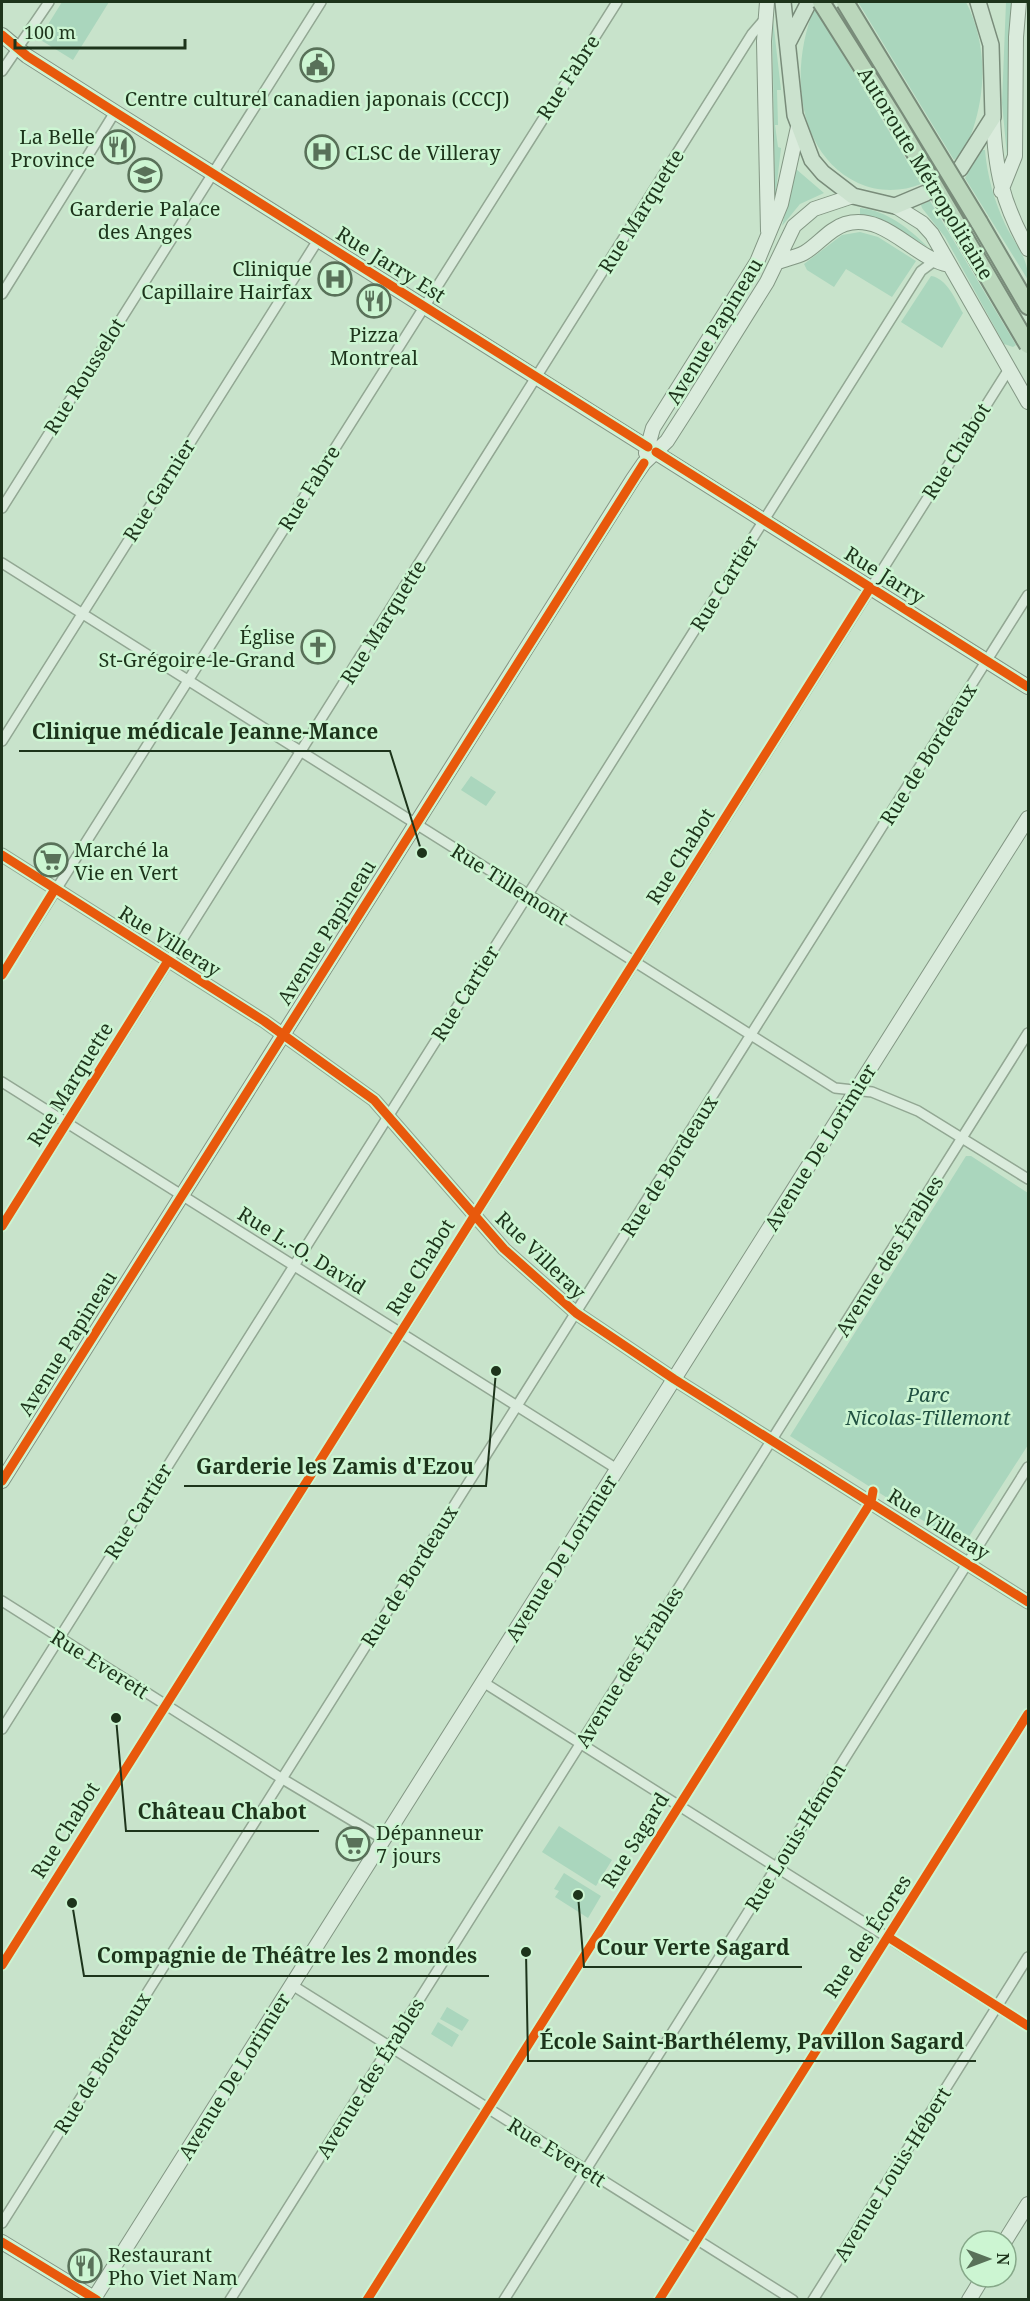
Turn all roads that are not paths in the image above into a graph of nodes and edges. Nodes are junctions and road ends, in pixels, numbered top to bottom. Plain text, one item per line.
1 (49, 2) edge
2 (321, 2) edge
3 (617, 2) edge
4 (767, 2) edge
5 (783, 2) edge
6 (809, 2) edge
7 (821, 2) edge
8 (845, 2) edge
9 (1019, 2) edge
10 (982, 5) edge
11 (764, 20) junction
12 (2, 35) edge
13 (789, 41) junction
14 (17, 48) junction
15 (2, 71) edge
16 (115, 112) junction
17 (993, 117) junction
18 (798, 127) junction
19 (960, 169) dead end
20 (213, 173) junction
21 (1001, 191) junction
22 (926, 193) dead end
23 (853, 196) junction
24 (895, 206) junction
25 (769, 233) junction
26 (318, 240) junction
27 (1029, 249) edge
28 (778, 262) junction
29 (933, 262) junction
30 (949, 265) junction
31 (2, 294) edge
32 (423, 306) junction
33 (1029, 306) edge
34 (1029, 345) edge
35 (1009, 369) junction
36 (536, 378) junction
37 (1028, 398) edge
38 (652, 449) junction
39 (2, 508) edge
40 (764, 520) junction
41 (2, 563) edge
42 (870, 588) junction
43 (1029, 595) edge
44 (81, 614) junction
45 (987, 661) junction
46 (188, 681) junction
47 (1029, 687) edge
48 (2, 741) edge
49 (301, 752) junction
50 (1029, 818) edge
51 (415, 824) junction
52 (2, 855) edge
53 (55, 889) junction
54 (527, 895) junction
55 (168, 961) junction
56 (634, 962) junction
57 (2, 975) edge
58 (1029, 1033) edge
59 (283, 1034) junction
60 (751, 1036) junction
61 (2, 1082) edge
62 (856, 1091) junction
63 (389, 1116) junction
64 (66, 1123) junction
65 (963, 1137) junction
66 (1029, 1179) edge
67 (181, 1196) junction
68 (474, 1215) junction
69 (2, 1226) edge
70 (293, 1266) junction
71 (576, 1313) junction
72 (400, 1333) junction
73 (674, 1379) junction
74 (516, 1406) junction
75 (772, 1441) junction
76 (1029, 1467) edge
77 (617, 1469) junction
78 (2, 1480) edge
79 (871, 1502) junction
80 (968, 1563) junction
81 (2, 1601) edge
82 (1029, 1602) edge
83 (58, 1637) junction
84 (483, 1682) junction
85 (165, 1704) junction
86 (1029, 1714) edge
87 (2, 1729) edge
88 (580, 1744) junction
89 (281, 1778) junction
90 (678, 1805) junction
91 (383, 1839) junction
92 (777, 1866) junction
93 (888, 1937) junction
94 (1029, 1957) edge
95 (2, 1965) edge
96 (292, 1984) junction
97 (998, 2006) junction
98 (1029, 2026) edge
99 (390, 2046) junction
100 (488, 2108) junction
101 (586, 2170) junction
102 (1029, 2204) edge
103 (2, 2223) edge
104 (1013, 2229) edge
105 (696, 2239) junction
106 (2, 2242) edge
107 (95, 2299) edge
108 (230, 2300) edge
109 (367, 2300) edge
110 (504, 2300) edge
111 (659, 2300) edge
112 (793, 2300) edge
113 (813, 2300) edge

1 - 14 street
2 - 20 street, Rue Rousselot
3 - 32 street, Rue Fabre
4 - 11 main road
5 - 13 main road
6 - 13 main road
7 - 34 highway, Autoroute Métropolitaine, bridge
8 - 33 highway, Autoroute Métropolitaine, bridge
9 - 21 main road
10 - 17 main road
11 - 25 main road
11 - 36 street, Rue Marquette
12 - 14 main road, Rue Jarry Est
13 - 18 main road
14 - 15 street
14 - 16 main road, Rue Jarry Est
16 - 20 main road, Rue Jarry Est
16 - 31 street
17 - 19 main road
17 - 21 main road
18 - 23 main road
18 - 25 main road, Avenue Papineau
20 - 26 main road, Rue Jarry Est
20 - 39 street, Rue Rousselot
21 - 27 main road
22 - 24 main road
23 - 24 main road
23 - 28 main road, Avenue Papineau
24 - 30 main road
25 - 38 main road, Avenue Papineau
26 - 32 main road, Rue Jarry Est
26 - 44 street, Rue Garnier
28 - 29 main road
28 - 38 main road, Avenue Papineau
29 - 30 main road
29 - 40 street, Rue Cartier
30 - 35 main road
32 - 36 main road, Rue Jarry Est
32 - 46 street, Rue Fabre
35 - 37 main road
35 - 42 street, Rue Chabot
36 - 38 main road, Rue Jarry Est
36 - 49 street, Rue Marquette
38 - 40 main road, Rue Jarry Est
38 - 51 main road, Avenue Papineau
40 - 42 main road, Rue Jarry
40 - 54 street, Rue Cartier
41 - 44 street, Rue Tillemont
42 - 45 main road, Rue Jarry
42 - 56 street, Rue Chabot
43 - 45 street, Rue de Bordeaux
44 - 46 street, Rue Tillemont
44 - 48 street, Rue Garnier
45 - 47 main road
45 - 60 street, Rue de Bordeaux
46 - 49 street, Rue Tillemont
46 - 53 street, Rue Fabre
49 - 51 street, Rue Tillemont
49 - 55 street, Rue Marquette
50 - 62 main road, Avenue De Lorimier
51 - 54 street, Rue Tillemont
51 - 59 main road, Avenue Papineau
52 - 53 street, Rue Villeray
53 - 55 street, Rue Villeray
53 - 57 street, Rue Fabre
54 - 56 street, Rue Tillemont
54 - 63 street, Rue Cartier
55 - 59 street, Rue Villeray
55 - 64 street, Rue Marquette
56 - 60 street, Rue Tillemont
56 - 68 street, Rue Chabot
58 - 65 street, Avenue des Érables
59 - 63 street, Rue Villeray
59 - 67 main road, Avenue Papineau
60 - 62 street, Rue Tillemont
60 - 71 street, Rue de Bordeaux
61 - 64 street, Rue L.-O. David
62 - 65 street, Rue Tillemont
62 - 73 main road, Avenue De Lorimier
63 - 68 street, Rue Villeray
63 - 70 street, Rue Cartier
64 - 67 street, Rue L.-O. David
64 - 69 street, Rue Marquette
65 - 66 street, Rue Tillemont
65 - 75 street, Avenue des Érables
67 - 70 street, Rue L.-O. David
67 - 78 main road, Avenue Papineau
68 - 71 street, Rue Villeray
68 - 72 street, Rue Chabot
70 - 72 street, Rue L.-O. David
70 - 83 street, Rue Cartier
71 - 73 street, Rue Villeray
71 - 74 street, Rue de Bordeaux
72 - 74 street, Rue L.-O. David
72 - 85 street, Rue Chabot
73 - 75 street, Rue Villeray
73 - 77 main road, Avenue De Lorimier
74 - 77 street, Rue L.-O. David
74 - 89 street, Rue de Bordeaux
75 - 79 street, Rue Villeray
75 - 88 street, Avenue des Érables
76 - 80 street, Rue Louis-Hémon
77 - 84 main road, Avenue De Lorimier
79 - 80 street, Rue Villeray
79 - 90 street, Rue Sagard
80 - 82 street, Rue Villeray
80 - 92 street, Rue Louis-Hémon
81 - 83 street, Rue Everett
83 - 85 street, Rue Everett
83 - 87 street, Rue Cartier
84 - 88 street
84 - 91 main road, Avenue De Lorimier
85 - 89 street, Rue Everett
85 - 95 street, Rue Chabot
86 - 93 street, Rue des Écores
88 - 90 street
88 - 99 street, Avenue des Érables
89 - 91 street, Rue Everett
89 - 103 street, Rue de Bordeaux
90 - 92 street
90 - 100 street, Rue Sagard
91 - 96 main road, Avenue De Lorimier
92 - 93 street
92 - 101 street, Rue Louis-Hémon
93 - 97 street
93 - 105 street, Rue des Écores
94 - 97 street, Avenue Louis-Hébert
96 - 99 street, Rue Everett
96 - 107 main road, Avenue De Lorimier
97 - 98 street
97 - 113 street, Avenue Louis-Hébert
99 - 100 street, Rue Everett
99 - 108 street, Avenue des Érables
100 - 101 street, Rue Everett
100 - 109 street, Rue Sagard
101 - 105 street, Rue Everett
101 - 110 street, Rue Louis-Hémon
102 - 104 main road
105 - 111 street, Rue des Écores
105 - 112 street, Rue Everett
106 - 107 main road

